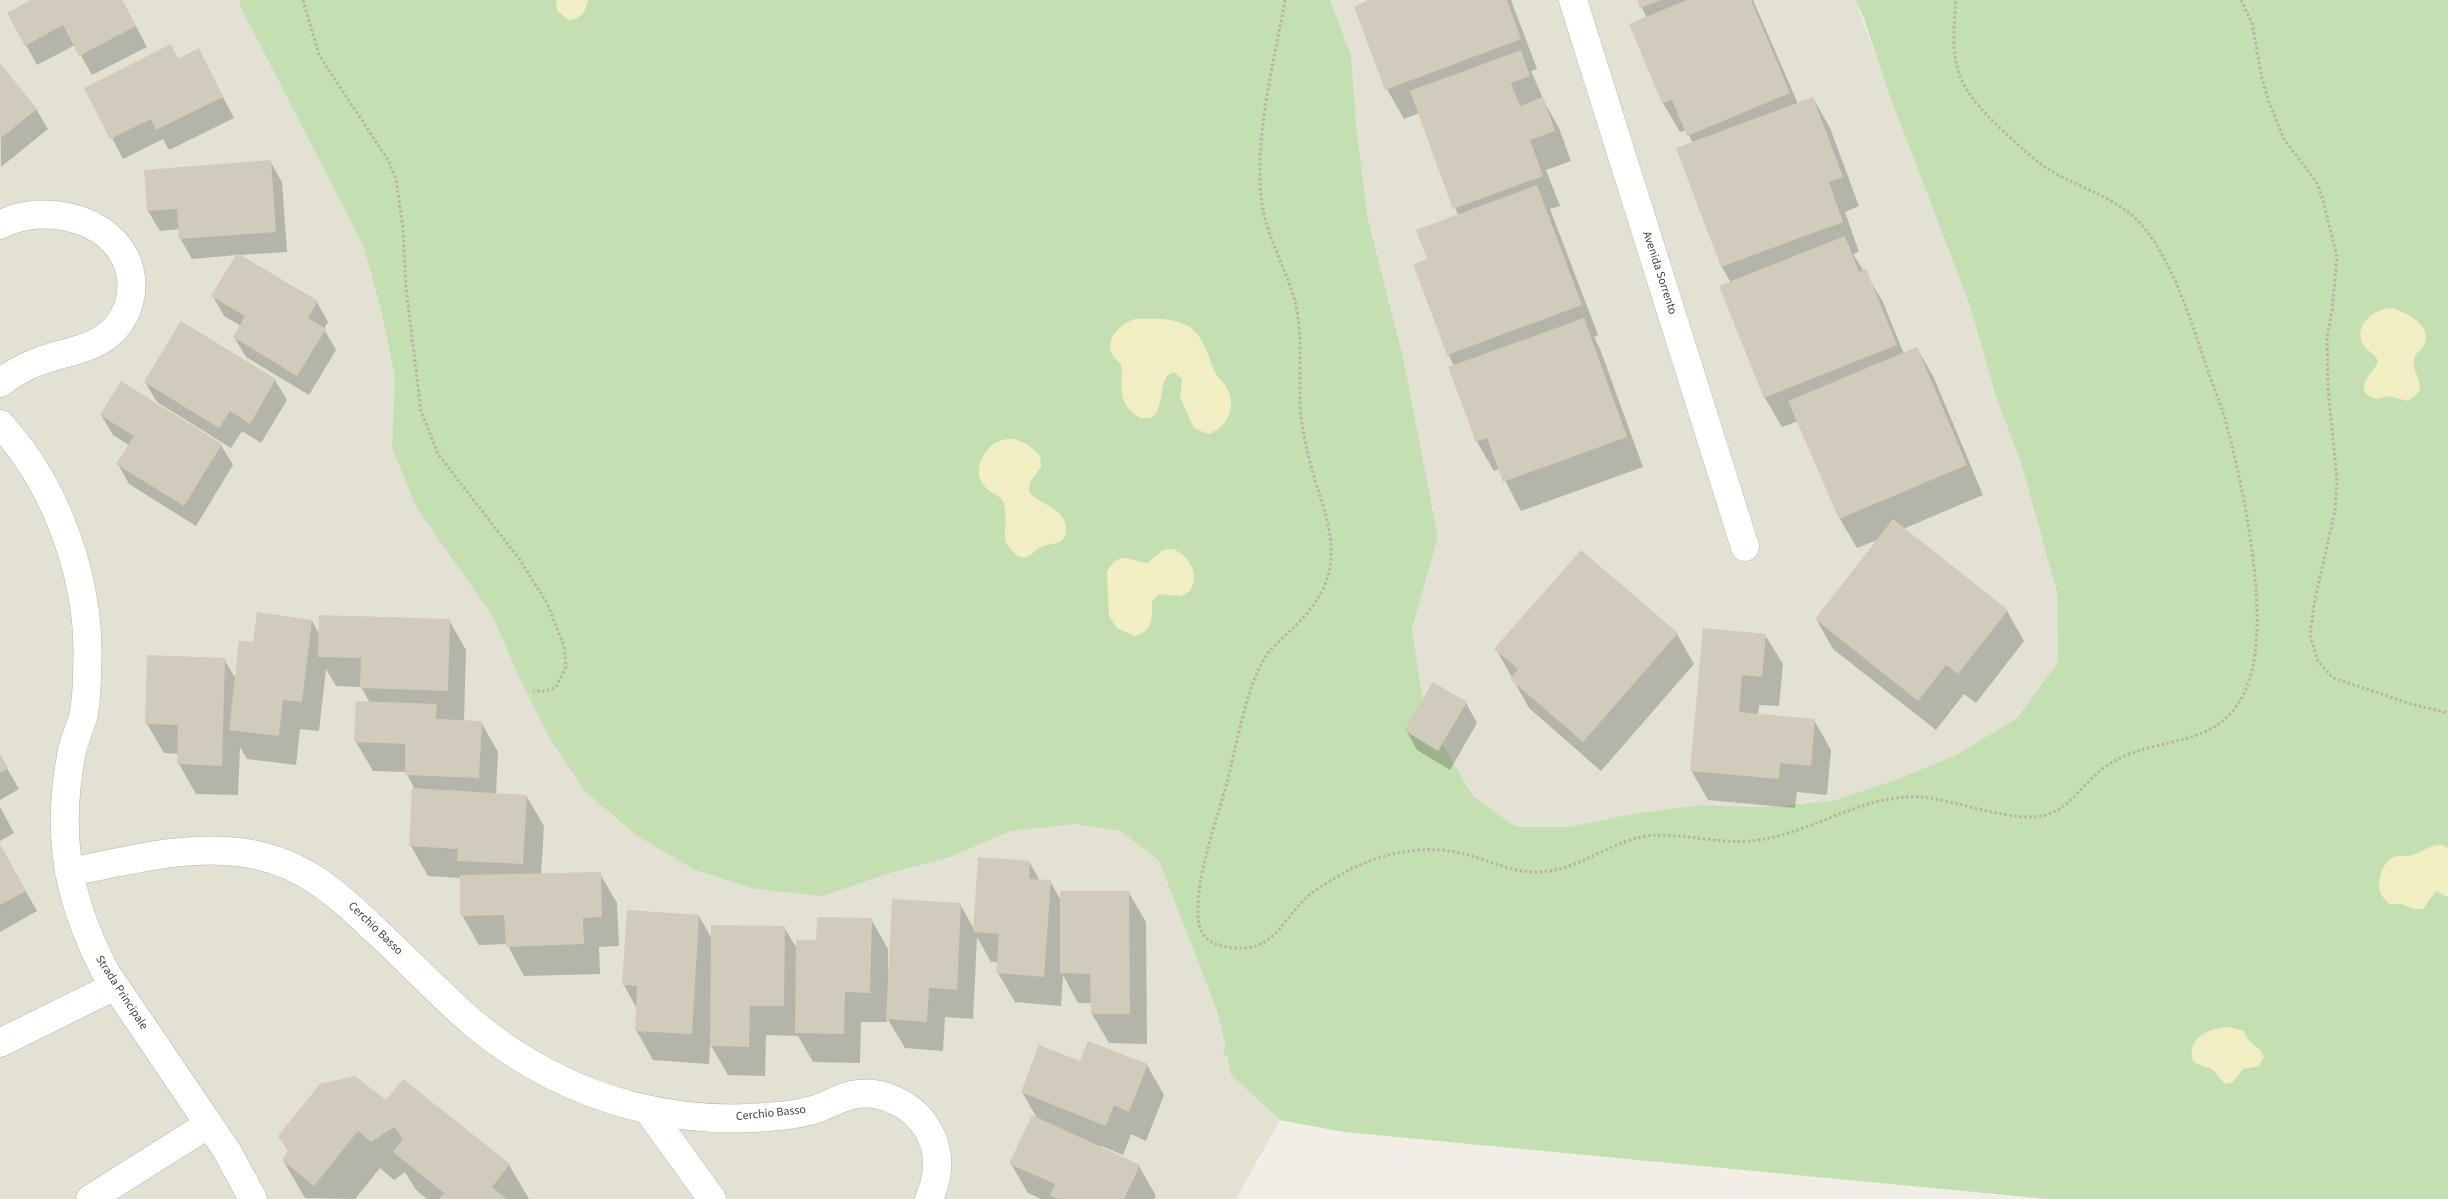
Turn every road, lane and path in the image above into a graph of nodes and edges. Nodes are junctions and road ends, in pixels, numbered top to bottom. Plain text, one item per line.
1 (303, 0) edge
2 (1285, 0) edge
3 (1573, 0) edge
4 (1956, 0) edge
5 (2241, 0) edge
6 (0, 225) edge
7 (0, 383) edge
8 (0, 424) edge
9 (1746, 547) dead end
10 (533, 690) dead end
11 (2448, 713) edge
12 (69, 872) junction
13 (115, 986) junction
14 (0, 1044) edge
15 (648, 1109) junction
16 (209, 1124) junction
17 (90, 1199) edge
18 (253, 1199) edge
19 (712, 1199) edge
20 (929, 1199) edge

1 - 10 path
2 - 4 path
3 - 9 street, Avenida Sorrento
5 - 11 path
6 - 7 street
8 - 12 street, Strada Principale
12 - 13 street, Strada Principale
12 - 15 street, Cerchio Basso
13 - 14 street
13 - 16 street, Strada Principale
15 - 19 street
15 - 20 street, Cerchio Basso
16 - 17 street
16 - 18 street, Strada Principale

